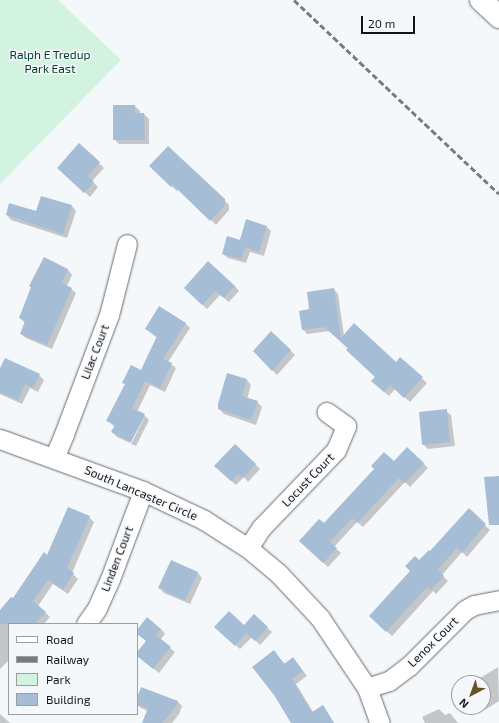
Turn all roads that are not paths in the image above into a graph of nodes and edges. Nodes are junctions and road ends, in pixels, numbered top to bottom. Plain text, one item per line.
1 (481, 0) edge
2 (499, 17) edge
3 (127, 244) dead end
4 (327, 412) dead end
5 (0, 439) edge
6 (54, 458) junction
7 (143, 491) junction
8 (248, 548) junction
9 (499, 600) edge
10 (87, 623) edge
11 (367, 688) junction
12 (380, 723) edge

1 - 2 main road
3 - 6 street, Lilac Court
4 - 8 street, Locust Court
5 - 6 street, South Lancaster Circle
6 - 7 street, South Lancaster Circle
7 - 8 street, South Lancaster Circle
7 - 10 street, Linden Court
8 - 11 street, South Lancaster Circle
9 - 11 street, Lenox Court
11 - 12 street, South Lancaster Circle

